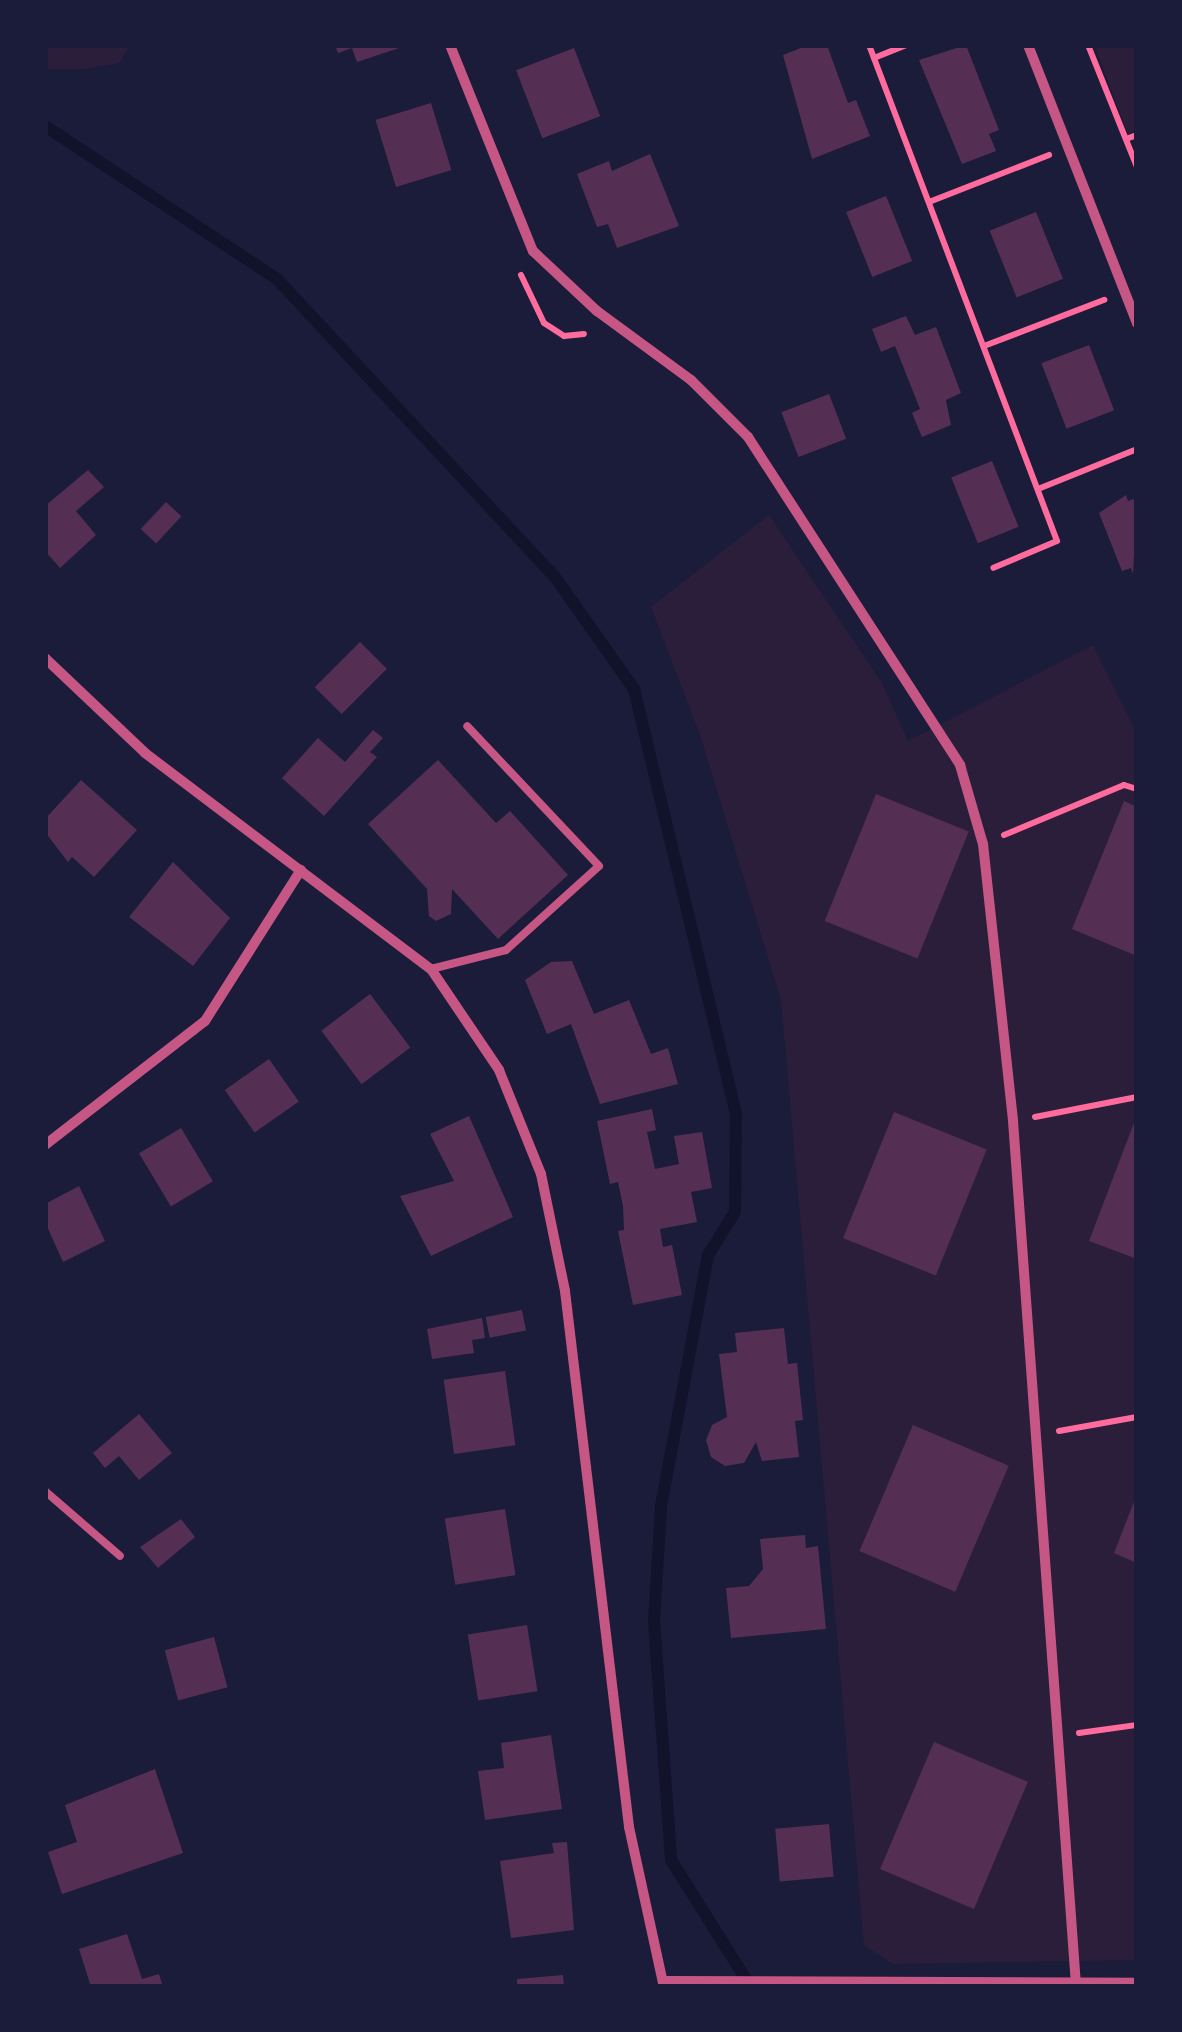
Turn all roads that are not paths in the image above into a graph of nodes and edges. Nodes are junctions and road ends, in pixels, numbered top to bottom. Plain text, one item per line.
1 (450, 45) edge
2 (1028, 45) edge
3 (1137, 323) edge
4 (45, 658) edge
5 (467, 726) dead end
6 (301, 870) junction
7 (430, 969) junction
8 (45, 1145) edge
9 (45, 1490) edge
10 (120, 1556) dead end
11 (1137, 1983) edge
12 (664, 1984) edge
13 (1076, 1985) edge

1 - 13 street
2 - 3 street
4 - 6 street
5 - 7 lane
6 - 7 street
6 - 8 street
7 - 12 street
9 - 10 lane
11 - 13 street
12 - 13 street

